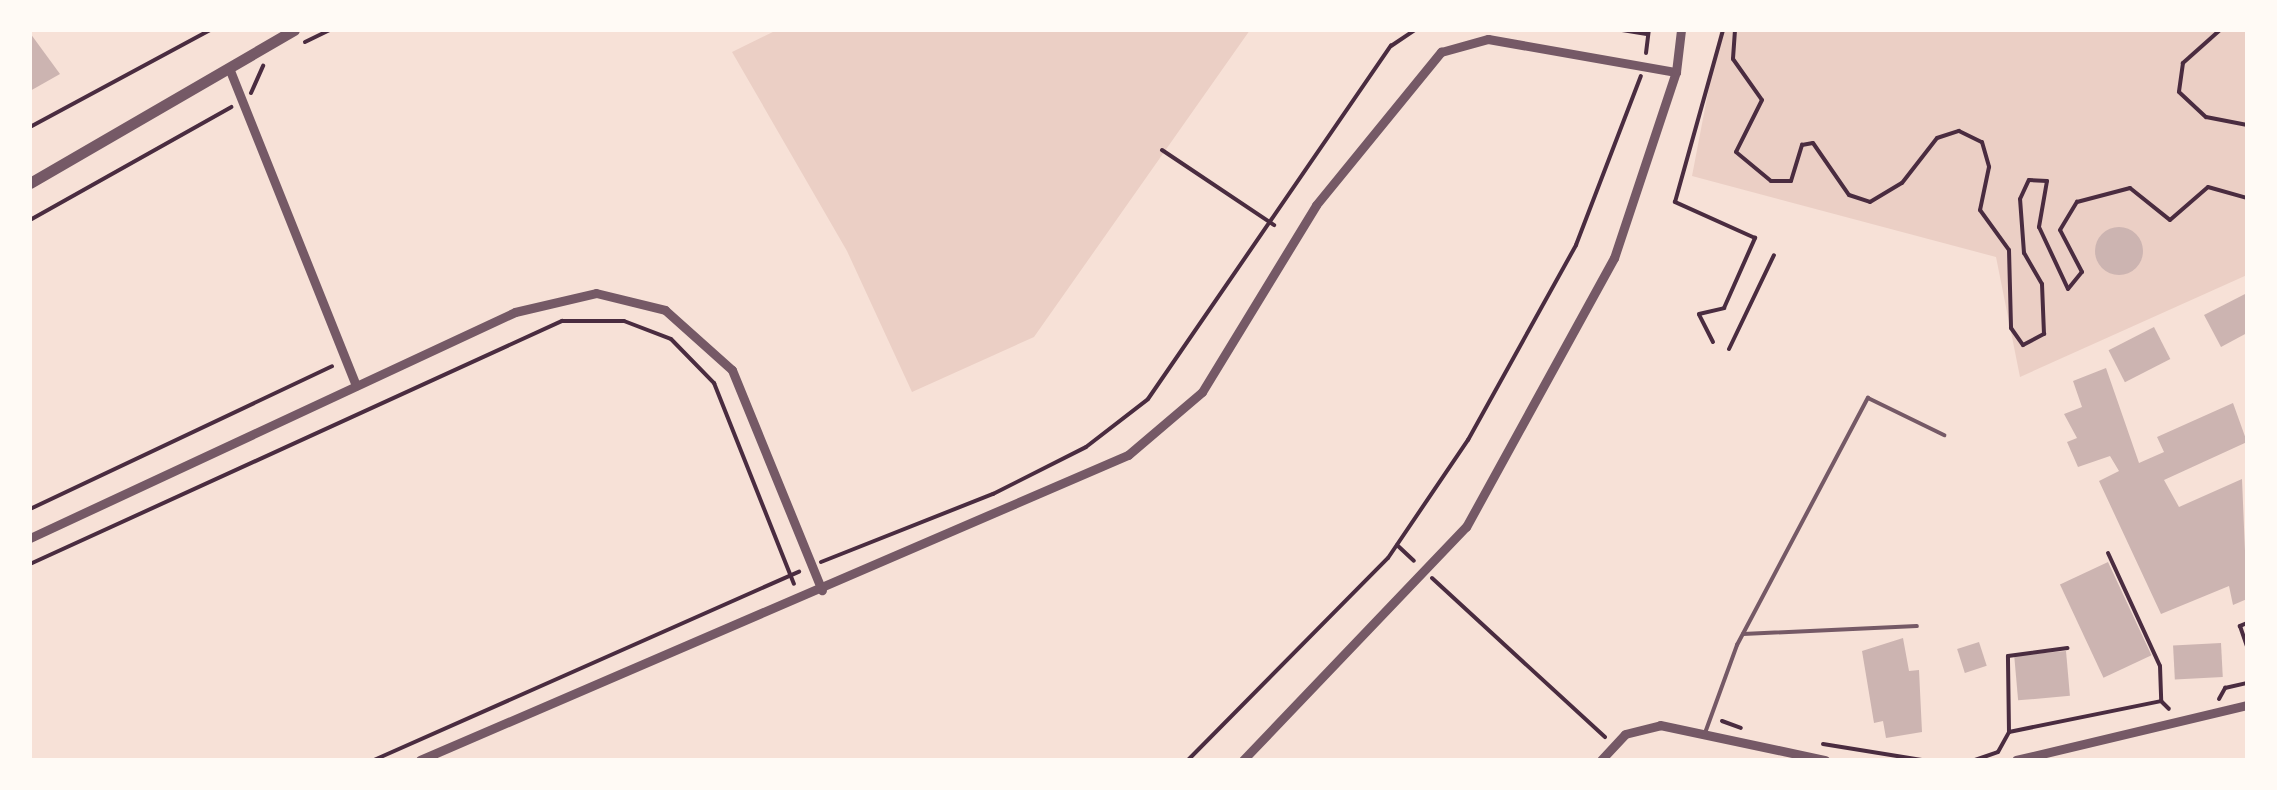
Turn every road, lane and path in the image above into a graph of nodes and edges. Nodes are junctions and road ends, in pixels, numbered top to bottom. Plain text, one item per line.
1 (210, 30) edge
2 (294, 30) edge
3 (330, 30) edge
4 (1415, 30) edge
5 (1622, 30) edge
6 (1681, 30) edge
7 (1723, 30) edge
8 (1735, 30) edge
9 (2220, 30) edge
10 (1649, 32) edge
11 (298, 45) dead end
12 (265, 60) dead end
13 (229, 68) junction
14 (1644, 68) junction
15 (1676, 72) junction
16 (242, 100) junction
17 (2247, 125) edge
18 (30, 127) edge
19 (1162, 150) dead end
20 (30, 183) edge
21 (2247, 198) edge
22 (30, 220) edge
23 (1274, 224) junction
24 (1774, 255) dead end
25 (1713, 342) dead end
26 (1730, 349) dead end
27 (345, 359) junction
28 (356, 386) junction
29 (1944, 435) dead end
30 (30, 509) edge
31 (30, 538) edge
32 (1397, 545) junction
33 (2108, 553) dead end
34 (30, 564) edge
35 (813, 565) junction
36 (1428, 575) junction
37 (790, 576) junction
38 (822, 590) junction
39 (800, 600) junction
40 (2247, 622) edge
41 (1917, 626) dead end
42 (1743, 634) junction
43 (2247, 646) edge
44 (2067, 648) dead end
45 (2247, 681) edge
46 (2161, 700) junction
47 (2202, 705) dead end
48 (2247, 705) edge
49 (2186, 708) dead end
50 (2009, 732) junction
51 (1705, 733) junction
52 (1613, 743) junction
53 (374, 760) edge
54 (420, 760) edge
55 (1188, 760) edge
56 (1243, 760) edge
57 (1601, 760) edge
58 (1825, 760) edge
59 (1975, 760) edge
60 (2016, 760) edge

1 - 18 path
2 - 13 street
3 - 11 path
4 - 23 path
5 - 10 path
6 - 15 street
7 - 25 path
8 - 21 path
9 - 17 path
10 - 14 path
12 - 16 path
13 - 16 street
13 - 20 street
14 - 15 street
14 - 32 path
14 - 38 street
15 - 36 street
16 - 22 path
16 - 27 street
19 - 23 path
23 - 35 path
24 - 26 path
27 - 28 street
27 - 30 path
28 - 31 street
28 - 35 street
29 - 42 lane
32 - 36 path
32 - 55 path
33 - 46 path
34 - 37 path
35 - 37 path
35 - 38 street
36 - 52 path
36 - 56 street
37 - 39 path
37 - 53 path
38 - 39 street
39 - 54 street
40 - 43 path
41 - 42 lane
42 - 51 lane
44 - 50 path
45 - 47 path
46 - 49 path
46 - 50 path
48 - 60 street
50 - 59 path
51 - 52 street
51 - 58 street
52 - 57 street

